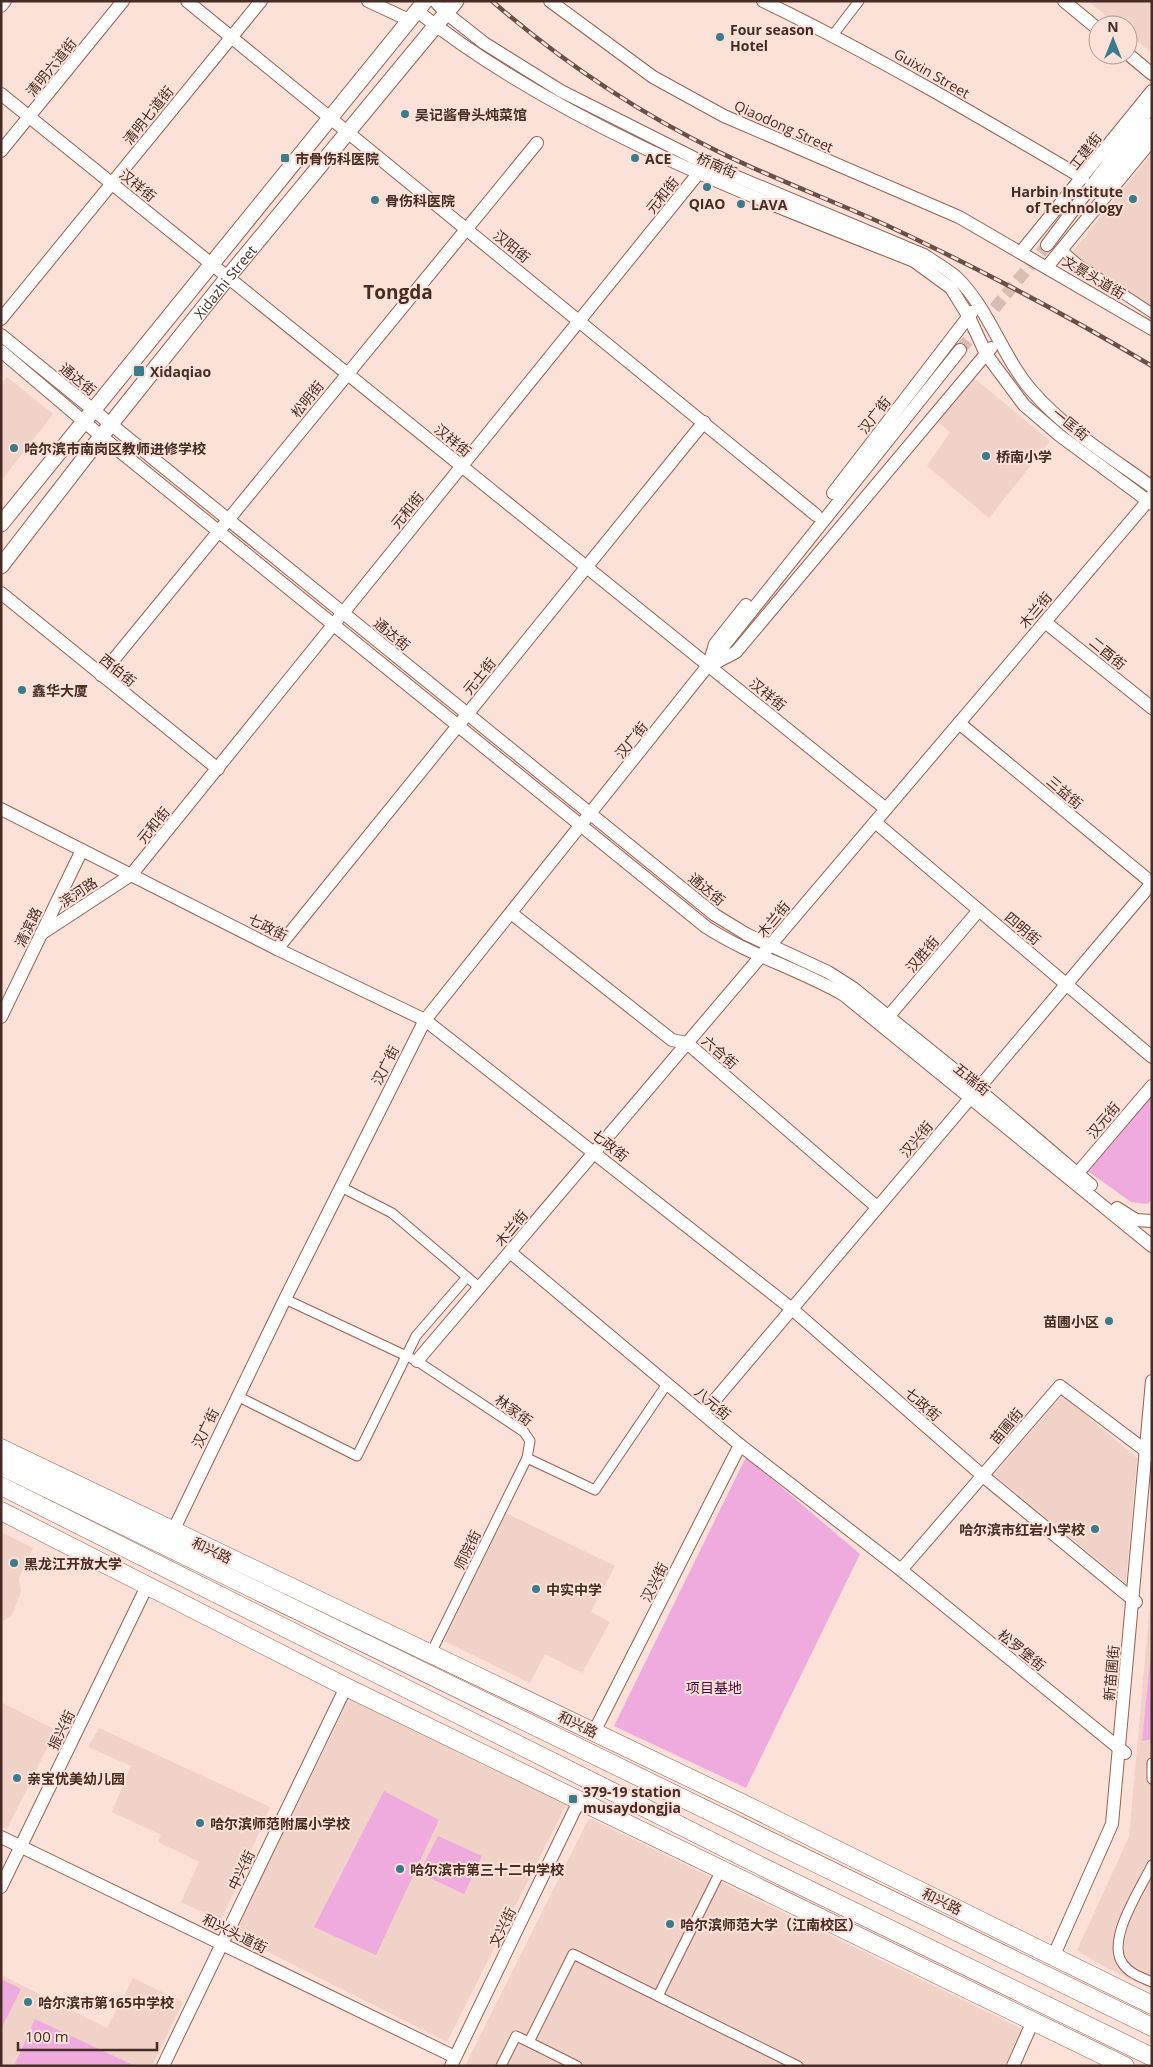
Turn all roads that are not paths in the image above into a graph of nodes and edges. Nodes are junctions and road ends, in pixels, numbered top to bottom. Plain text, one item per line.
1 (5, 1) edge
2 (123, 1) edge
3 (187, 1) edge
4 (261, 1) edge
5 (368, 1) edge
6 (435, 1) edge
7 (550, 1) edge
8 (763, 1) edge
9 (859, 1) edge
10 (1064, 1) edge
11 (1, 6) edge
12 (452, 6) edge
13 (417, 11) edge
14 (1088, 21) edge
15 (436, 26) junction
16 (833, 35) junction
17 (232, 36) junction
18 (1138, 62) edge
19 (1152, 74) edge
20 (1152, 91) edge
21 (1, 94) edge
22 (1152, 105) edge
23 (30, 116) junction
24 (329, 117) junction
25 (1152, 124) edge
26 (347, 131) junction
27 (1152, 140) edge
28 (537, 143) dead end
29 (1, 150) edge
30 (706, 164) junction
31 (698, 174) junction
32 (1083, 178) junction
33 (112, 183) junction
34 (467, 228) junction
35 (1054, 248) junction
36 (1021, 252) junction
37 (212, 264) junction
38 (1048, 267) junction
39 (228, 277) junction
40 (977, 304) junction
41 (1152, 313) edge
42 (969, 317) junction
43 (1, 319) edge
44 (580, 321) junction
45 (1152, 329) edge
46 (1, 336) edge
47 (997, 340) junction
48 (1, 351) edge
49 (964, 352) tunnel mouth
50 (986, 354) junction
51 (348, 374) junction
52 (88, 416) junction
53 (704, 422) junction
54 (106, 430) junction
55 (462, 466) junction
56 (1152, 487) edge
57 (1150, 500) edge
58 (816, 515) junction
59 (228, 520) junction
60 (1, 524) edge
61 (219, 531) junction
62 (1, 566) edge
63 (587, 567) junction
64 (1, 592) edge
65 (343, 613) junction
66 (1045, 622) junction
67 (335, 624) junction
68 (709, 666) junction
69 (101, 675) junction
70 (1152, 708) edge
71 (468, 714) junction
72 (958, 724) junction
73 (458, 726) junction
74 (218, 769) junction
75 (1, 809) edge
76 (886, 809) junction
77 (591, 814) junction
78 (875, 822) junction
79 (581, 827) junction
80 (82, 850) junction
81 (132, 875) junction
82 (1152, 883) edge
83 (979, 910) junction
84 (511, 913) junction
85 (42, 934) junction
86 (771, 944) junction
87 (277, 949) junction
88 (761, 956) junction
89 (1066, 984) junction
90 (1, 1017) edge
91 (888, 1017) junction
92 (425, 1020) junction
93 (687, 1044) junction
94 (1152, 1057) edge
95 (1152, 1086) edge
96 (974, 1093) junction
97 (595, 1152) junction
98 (1078, 1174) junction
99 (341, 1187) junction
100 (877, 1208) junction
101 (1152, 1221) edge
102 (1152, 1246) edge
103 (510, 1252) junction
104 (467, 1277) junction
105 (480, 1288) junction
106 (285, 1299) junction
107 (792, 1309) junction
108 (404, 1355) junction
109 (417, 1361) junction
110 (1152, 1382) edge
111 (667, 1384) junction
112 (237, 1396) junction
113 (703, 1414) junction
114 (740, 1445) junction
115 (1, 1448) edge
116 (1149, 1448) edge
117 (527, 1458) junction
118 (1, 1466) edge
119 (983, 1476) junction
120 (40, 1485) junction
121 (1, 1486) edge
122 (1, 1511) edge
123 (130, 1511) junction
124 (173, 1531) junction
125 (122, 1546) junction
126 (901, 1570) junction
127 (148, 1584) junction
128 (1134, 1600) junction
129 (431, 1653) junction
130 (346, 1687) junction
131 (454, 1712) junction
132 (594, 1732) junction
133 (1122, 1751) junction
134 (1152, 1763) edge
135 (625, 1772) junction
136 (533, 1777) junction
137 (1152, 1778) edge
138 (579, 1801) junction
139 (742, 1803) junction
140 (1, 1837) edge
141 (22, 1847) junction
142 (689, 1854) junction
143 (1152, 1865) edge
144 (721, 1870) junction
145 (775, 1873) junction
146 (1, 1887) edge
147 (222, 1944) junction
148 (1057, 1957) junction
149 (1152, 1982) edge
150 (1004, 1983) junction
151 (658, 1996) junction
152 (1152, 2005) edge
153 (1036, 2022) junction
154 (1152, 2028) edge
155 (529, 2042) junction
156 (1152, 2057) edge
157 (453, 2061) edge
158 (162, 2066) edge
159 (502, 2066) edge
160 (577, 2066) edge
161 (798, 2066) edge
162 (1012, 2066) edge
163 (1021, 2066) edge
164 (1125, 2066) edge

1 - 11 street
2 - 23 street, 清明六道街
3 - 17 street, 汉阳街
4 - 17 street, 清明七道街
5 - 13 street
6 - 12 street, 桥南街
7 - 36 street, Qiaodong Street
8 - 16 street, Guixin Street
9 - 16 street
10 - 14 street
12 - 15 main road, Xidazhi Street
12 - 30 street, 桥南街
13 - 15 street, 桥南街
13 - 24 main road, Xidazhi Street
15 - 26 main road, Xidazhi Street
15 - 31 street, 桥南街
16 - 32 street, Guixin Street
17 - 24 street, 汉阳街
17 - 33 street, 清明七道街
18 - 19 street
20 - 32 street, 工建街
21 - 23 street, 汉祥街
22 - 35 street, 工建街
23 - 29 street, 清明六道街
23 - 33 street, 汉祥街
24 - 26 street, 汉阳街
24 - 37 main road, Xidazhi Street
25 - 35 street, 工建街
26 - 34 street, 汉阳街
26 - 39 main road, Xidazhi Street
27 - 35 street, 工建街
28 - 34 street, 松明街
30 - 31 street, 元和街
30 - 40 street, 桥南街
31 - 42 street, 桥南街
31 - 44 street, 元和街
32 - 36 street, 工建街
33 - 37 street, 汉祥街
33 - 43 street, 清明七道街
34 - 44 street, 汉阳街
34 - 51 street, 松明街
35 - 38 street, 工建街
35 - 41 street
36 - 38 street, 文景头道街
37 - 39 street, 汉祥街
37 - 52 main road, Xidazhi Street
38 - 45 street, 文景头道街
39 - 51 street, 汉祥街
39 - 54 main road, Xidazhi Street
40 - 42 street, 汉广街
40 - 47 street, 桥南街
42 - 50 street, 桥南街
42 - 58 street, 汉广街
44 - 53 street, 汉阳街
44 - 55 street, 元和街
46 - 52 street, 通达街
47 - 50 street, 汉广街
47 - 56 street, 一匡街
48 - 52 street, 通达街
49 - 68 street, 汉广街
50 - 57 street, 一匡街
50 - 68 street, 汉广街
51 - 55 street, 汉祥街
51 - 59 street, 松明街
52 - 54 street, 通达街
52 - 60 main road, Xidazhi Street
53 - 58 street, 汉阳街
53 - 63 street, 元士街
54 - 59 street, 通达街
54 - 61 street, 通达街
54 - 62 main road, Xidazhi Street
55 - 63 street, 汉祥街
55 - 65 street, 元和街
57 - 66 street, 木兰街
58 - 68 street, 汉广街
59 - 61 street, 松明街
59 - 65 street, 通达街
61 - 67 street, 通达街
61 - 69 street, 松明街
63 - 68 street, 汉祥街
63 - 71 street, 元士街
64 - 69 street, 西伯街
65 - 67 street, 元和街
65 - 71 street, 通达街
66 - 70 street, 二酉街
66 - 72 street, 木兰街
67 - 73 street, 通达街
67 - 74 street, 元和街
68 - 76 street, 汉祥街
68 - 77 street, 汉广街
69 - 74 street, 西伯街
71 - 73 street, 元士街
71 - 77 street, 通达街
72 - 76 street, 木兰街
72 - 82 street, 三益街
73 - 79 street, 通达街
73 - 87 street, 元士街
74 - 81 street, 元和街
75 - 80 street, 七政街
76 - 78 street, 木兰街
77 - 79 street, 汉广街
77 - 86 street, 通达街
78 - 83 street, 四明街
78 - 86 street, 木兰街
79 - 84 street, 汉广街
79 - 88 street, 通达街
80 - 81 street, 七政街
80 - 85 street, 清滨路
81 - 85 street, 滨河路
81 - 87 street, 七政街
82 - 89 street, 汉兴街
83 - 89 street, 四明街
83 - 91 street, 汉胜街
84 - 92 street, 汉广街
84 - 93 street, 六合街
85 - 90 street, 清滨路
86 - 88 street, 木兰街
86 - 91 street, 五瑞街
87 - 92 street, 七政街
88 - 93 street, 木兰街
88 - 96 street, 五瑞街
89 - 94 street, 四明街
89 - 96 street, 汉兴街
91 - 96 street, 五瑞街
92 - 97 street, 七政街
92 - 99 street, 汉广街
93 - 97 street, 木兰街
93 - 100 street, 六合街
95 - 98 street, 汉元街
96 - 98 street, 五瑞街
96 - 100 street, 汉兴街
96 - 102 street, 五瑞街
97 - 103 street, 木兰街
97 - 107 street, 七政街
98 - 101 street, 五瑞街
99 - 104 street
99 - 106 street, 汉广街
100 - 107 street, 汉兴街
103 - 105 street, 木兰街
103 - 111 street, 八元街
104 - 105 street
104 - 108 street
105 - 109 street, 木兰街
106 - 108 street, 林家街
106 - 112 street, 汉广街
107 - 113 street, 汉兴街
107 - 119 street, 七政街
108 - 109 street, 林家街
108 - 112 street
109 - 117 street, 林家街
110 - 116 street, 新苗圃街
111 - 113 street, 八元街
111 - 117 street
112 - 124 street, 汉广街
113 - 114 street, 八元街
114 - 126 street, 八元街
114 - 132 street, 汉兴街
115 - 123 highway, 和兴路
116 - 119 street, 苗圃街
116 - 128 street, 新苗圃街
117 - 129 street, 师院街
118 - 120 highway
119 - 126 street, 苗圃街
119 - 128 street, 七政街
120 - 123 highway
120 - 135 highway, 和兴路
121 - 125 highway
122 - 125 highway
122 - 127 highway
123 - 124 highway, 和兴路
124 - 129 highway, 和兴路
125 - 131 highway
126 - 133 street, 松罗堡街
127 - 130 highway
127 - 141 street, 振兴街
128 - 133 street, 新苗圃街
129 - 132 highway, 和兴路
130 - 136 highway
130 - 147 street, 中兴街
131 - 136 highway
131 - 145 highway
132 - 139 highway, 和兴路
133 - 148 street, 新苗圃街
134 - 137 street
135 - 139 highway
135 - 154 highway, 和兴路
136 - 138 highway
138 - 142 highway
138 - 157 street, 文兴街
139 - 148 highway, 和兴路
140 - 141 street, 和兴头道街
141 - 146 street, 振兴街
141 - 147 street, 和兴头道街
142 - 144 highway
142 - 145 highway
143 - 149 street
144 - 151 street
144 - 153 highway
145 - 150 highway
147 - 157 street, 和兴头道街
147 - 158 street, 中兴街
148 - 152 highway, 和兴路
150 - 153 highway
150 - 156 highway
151 - 155 street
151 - 161 street
153 - 162 street
153 - 163 street
153 - 164 highway
155 - 159 street
155 - 160 street

